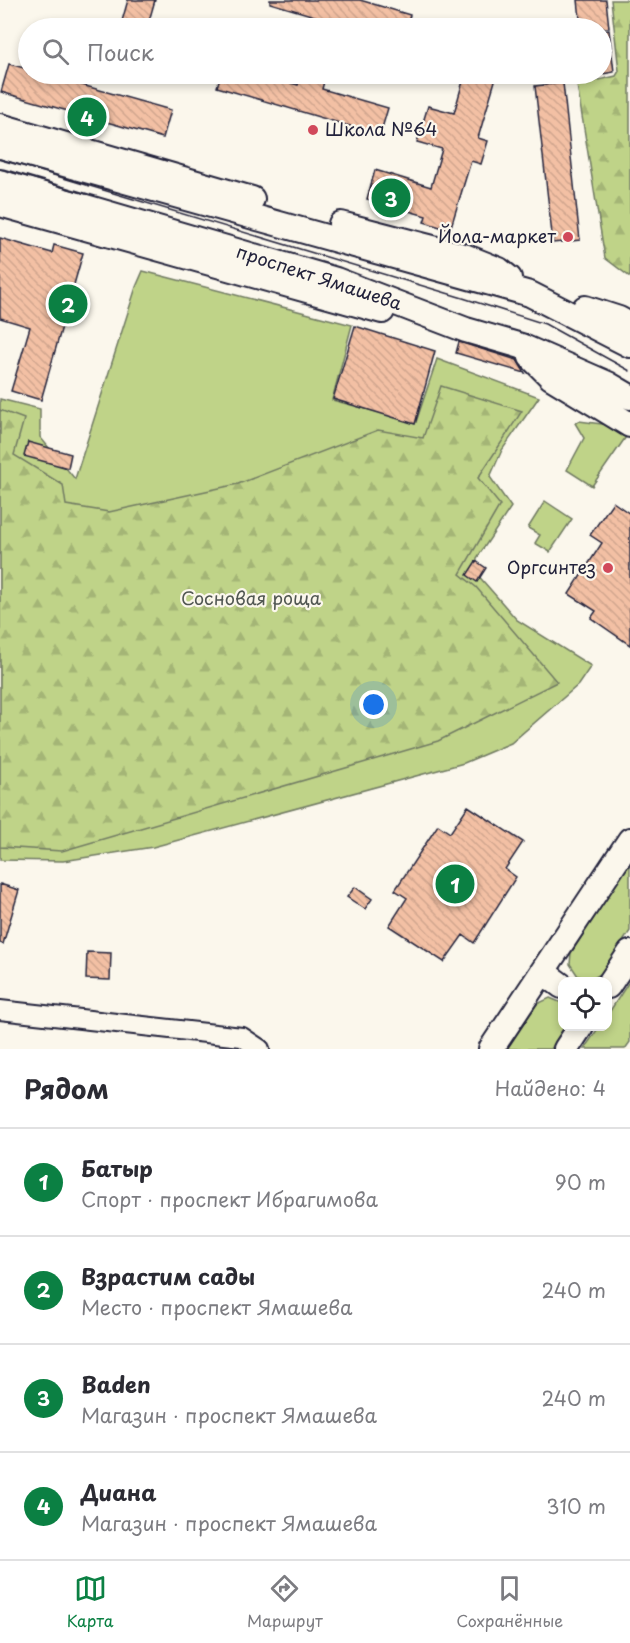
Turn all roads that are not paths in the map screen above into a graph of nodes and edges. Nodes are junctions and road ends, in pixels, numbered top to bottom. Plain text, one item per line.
1 (0, 126) edge
2 (0, 146) edge
3 (0, 182) edge
4 (0, 204) edge
5 (536, 297) junction
6 (630, 325) edge
7 (466, 330) junction
8 (630, 345) edge
9 (521, 346) junction
10 (630, 397) edge
11 (630, 424) edge
12 (630, 840) edge
13 (630, 952) edge
14 (543, 972) junction
15 (612, 980) edge
16 (558, 983) edge
17 (0, 1010) edge
18 (578, 1031) edge
19 (260, 1049) edge
20 (491, 1049) edge
21 (566, 1049) edge

1 - 5 main road
2 - 5 main road, проспект Ямашева
3 - 7 main road, проспект Ямашева
4 - 7 main road
5 - 6 main road
5 - 8 main road, проспект Ямашева
7 - 9 main road, проспект Ямашева
9 - 10 main road, проспект Ямашева
9 - 11 main road
12 - 14 main road
13 - 15 main road
14 - 16 main road
14 - 20 main road
17 - 19 street
18 - 21 main road

